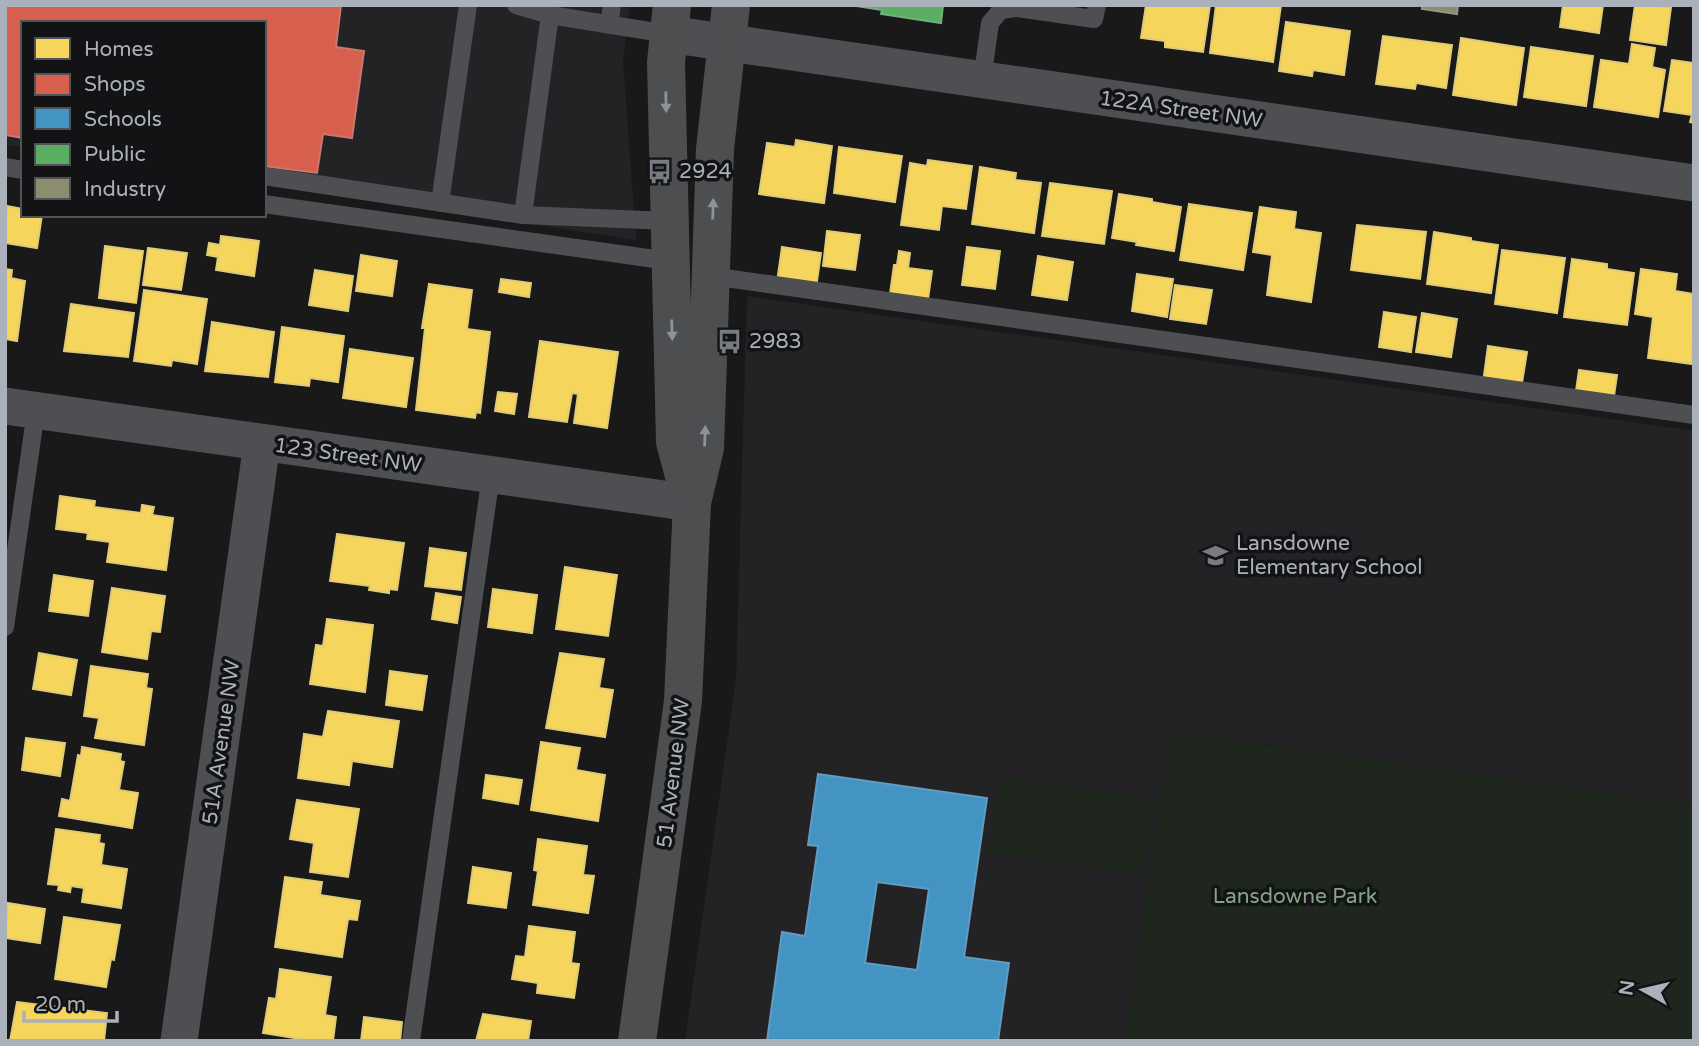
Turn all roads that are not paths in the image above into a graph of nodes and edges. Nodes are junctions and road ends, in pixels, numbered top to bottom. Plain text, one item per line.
1 (468, 5) edge
2 (516, 5) edge
3 (612, 5) edge
4 (731, 5) edge
5 (1097, 5) edge
6 (550, 15) junction
7 (670, 20) edge
8 (609, 25) junction
9 (726, 43) junction
10 (982, 80) junction
11 (266, 176) edge
12 (1694, 183) edge
13 (440, 203) junction
14 (266, 204) edge
15 (523, 215) junction
16 (668, 221) junction
17 (669, 261) junction
18 (711, 276) junction
19 (20, 409) edge
20 (1694, 415) edge
21 (262, 443) junction
22 (491, 475) junction
23 (692, 503) junction
24 (5, 627) edge
25 (179, 1041) edge
26 (411, 1041) edge
27 (637, 1041) edge

1 - 13 lane
2 - 6 lane
3 - 8 lane
4 - 9 street, 51 Avenue NW
5 - 10 lane
6 - 8 lane
6 - 15 lane
7 - 8 lane
7 - 9 street, 122A Street NW
7 -> 16 street, 51 Avenue NW
9 - 10 street, 122A Street NW
18 -> 9 street, 51 Avenue NW
10 - 12 street, 122A Street NW
11 - 13 lane
13 - 15 lane
14 - 17 lane
15 - 16 lane
16 - 17 street, 51 Avenue NW
17 -> 23 street, 51 Avenue NW
18 - 20 lane
23 -> 18 street, 51 Avenue NW
19 - 21 street, 123 Street NW
19 - 24 lane
21 - 22 street, 123 Street NW
21 - 25 street, 51A Avenue NW
22 - 23 street, 123 Street NW
22 - 26 lane
23 - 27 street, 51 Avenue NW

